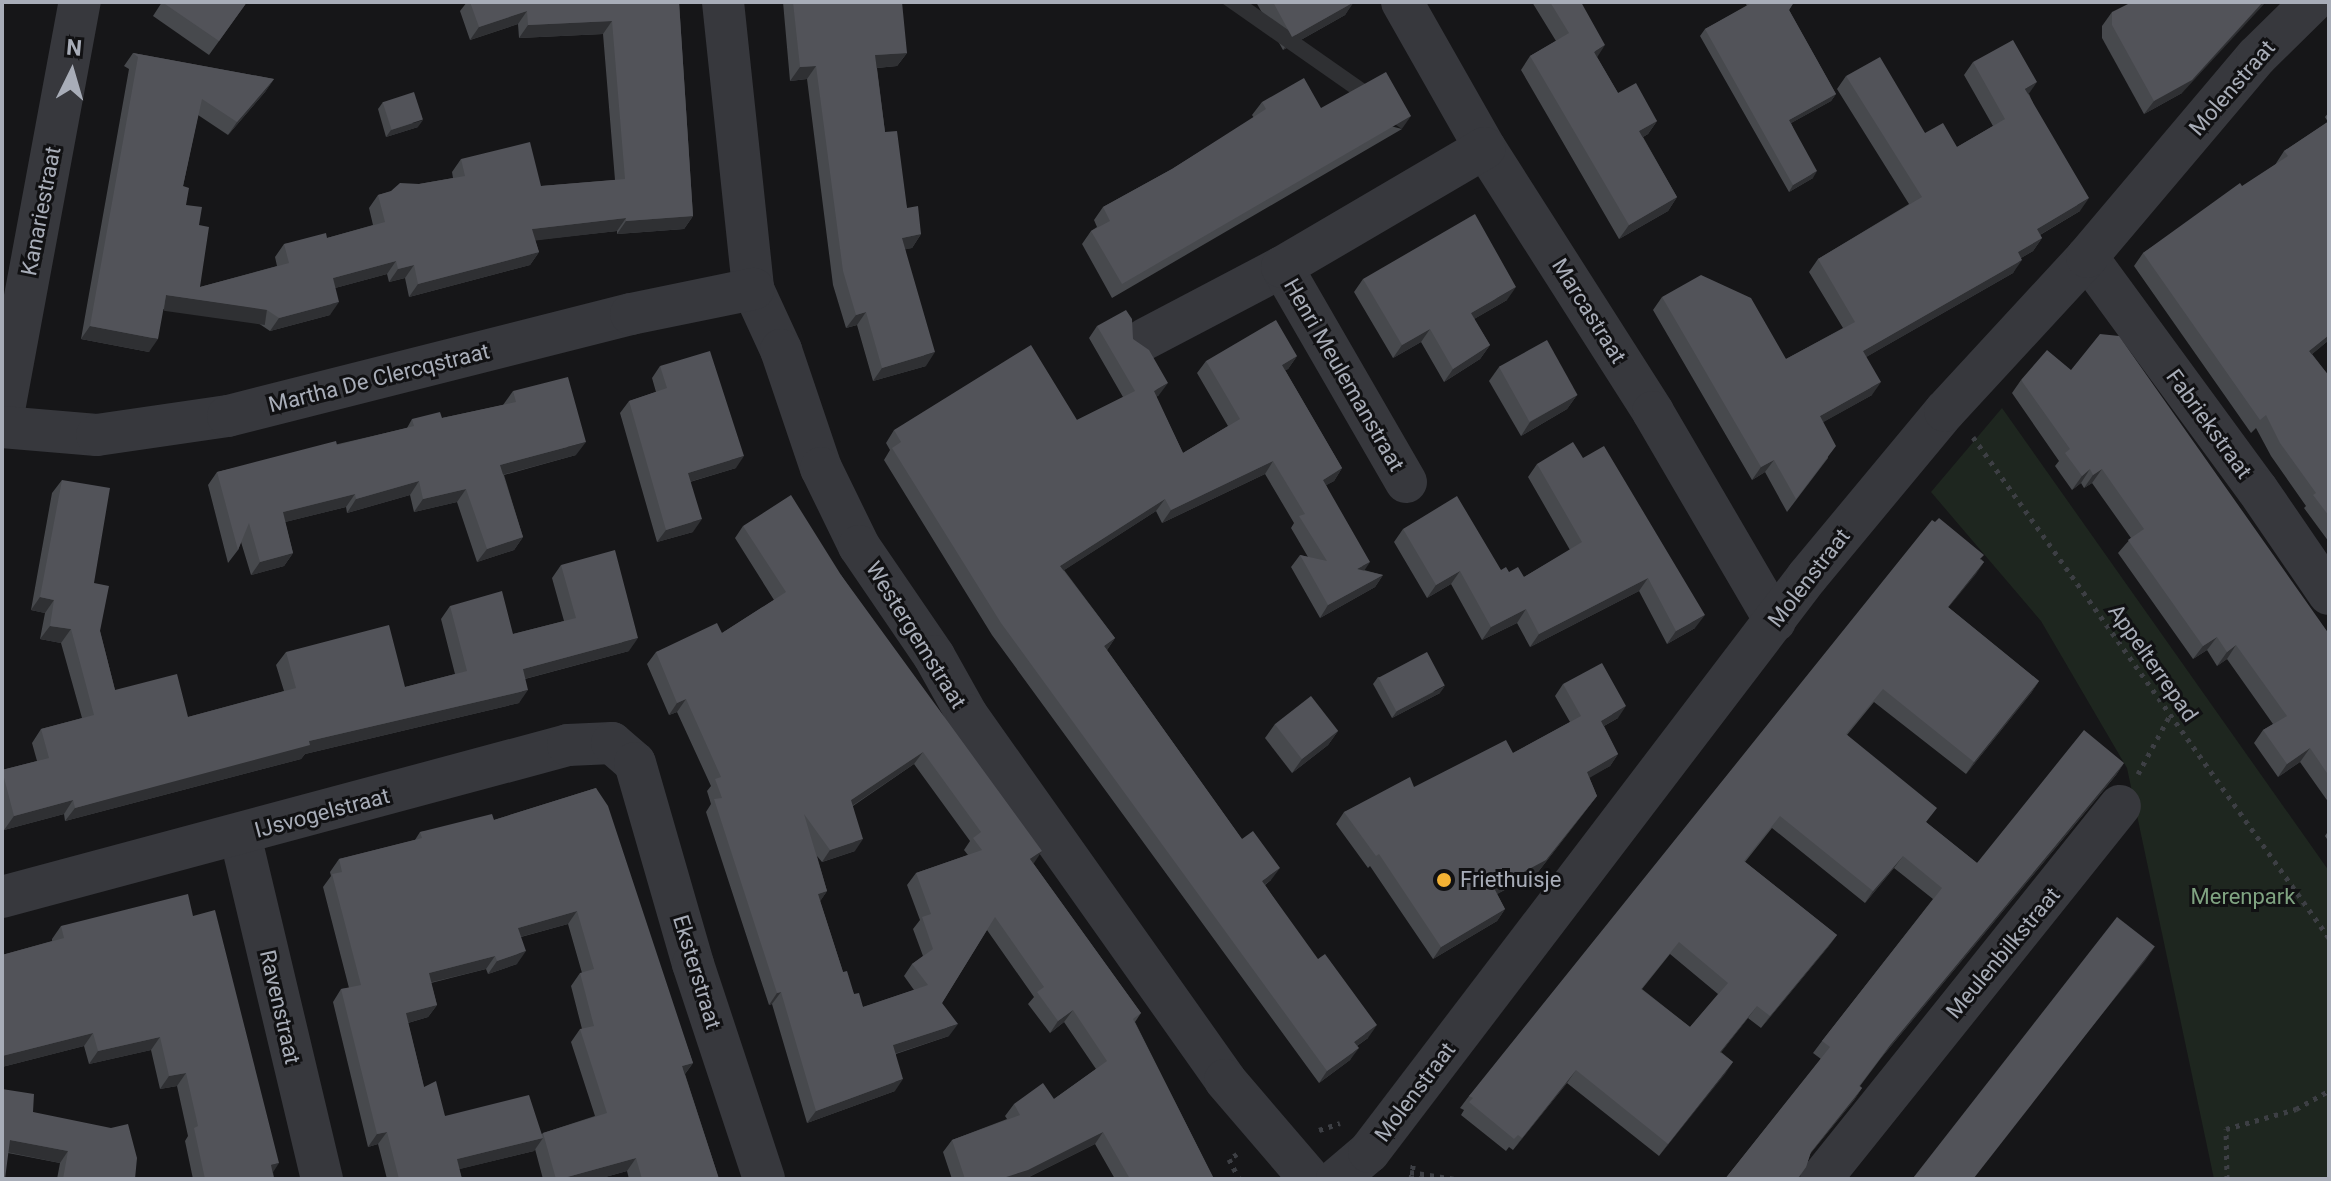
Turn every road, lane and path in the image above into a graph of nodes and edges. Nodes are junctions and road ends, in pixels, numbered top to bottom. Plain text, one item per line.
1 (80, 2) edge
2 (723, 2) edge
3 (1402, 2) edge
4 (2312, 2) edge
5 (1485, 148) junction
6 (2087, 257) junction
7 (1282, 267) junction
8 (753, 289) junction
9 (1145, 339) dead end
10 (1945, 411) junction
11 (2, 424) edge
12 (1406, 482) dead end
13 (2329, 594) edge
14 (1775, 621) junction
15 (2170, 715) junction
16 (635, 763) joint
17 (2120, 806) joint
18 (240, 835) junction
19 (2, 897) edge
20 (2329, 938) edge
21 (2329, 1091) edge
22 (1412, 1176) edge
23 (322, 1179) edge
24 (764, 1179) edge
25 (1310, 1179) edge
26 (1337, 1179) edge
27 (1454, 1179) edge
28 (1821, 1179) edge
29 (2227, 1179) edge

1 - 11 street, Kanariestraat
2 - 8 street, Westergemstraat
3 - 5 street, Marcastraat
4 - 6 street, Molenstraat
5 - 7 street, Henri Meulemanstraat
5 - 14 street, Marcastraat
6 - 10 street, Molenstraat
6 - 13 street, Fabriekstraat
7 - 9 street, Henri Meulemanstraat
7 - 12 street, Henri Meulemanstraat
8 - 11 street, Martha De Clercqstraat
8 - 25 street, Westergemstraat
10 - 14 street, Molenstraat
10 - 15 path, Appelterrepad
14 - 26 street, Molenstraat
15 - 17 path
15 - 20 path, Appelterrepad
16 - 18 street, IJsvogelstraat
16 - 24 street, Eksterstraat
17 - 28 street, Meulenbilkstraat
18 - 19 street, IJsvogelstraat
18 - 23 street, Ravenstraat
21 - 29 path
22 - 27 path

